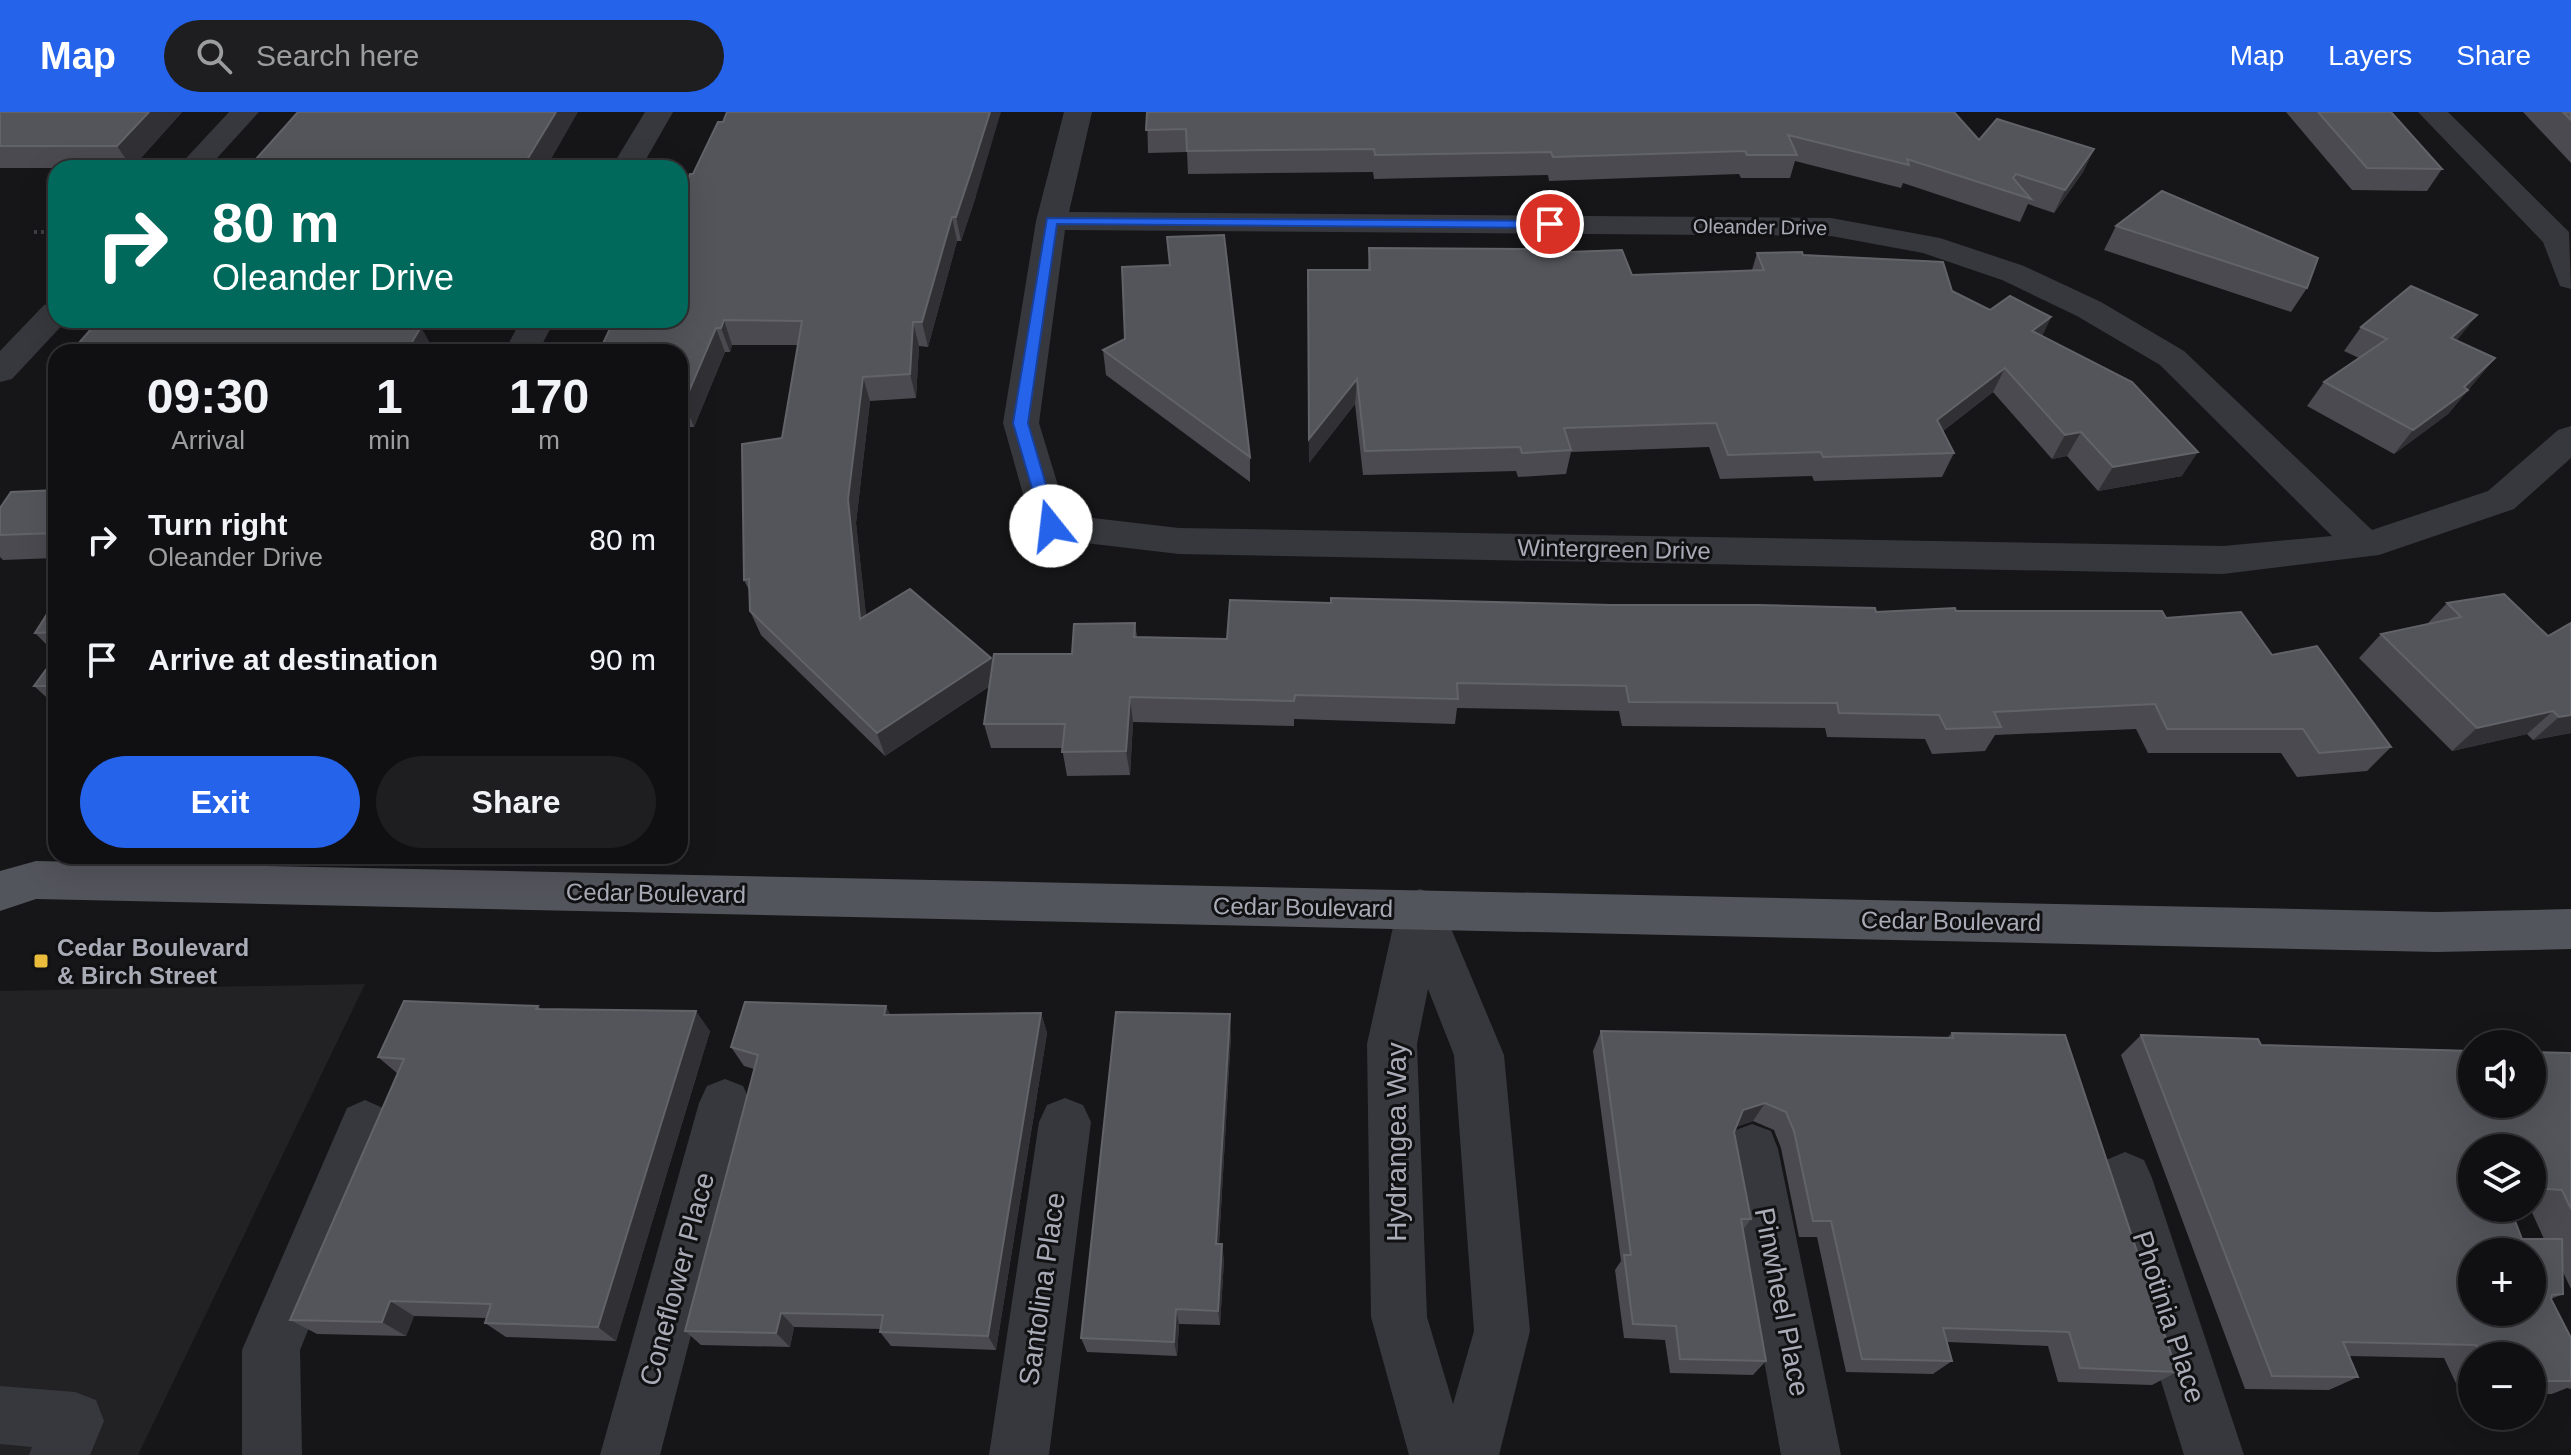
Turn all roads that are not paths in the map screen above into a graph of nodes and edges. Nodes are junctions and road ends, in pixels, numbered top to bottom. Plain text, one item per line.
1 (245, 112) edge
2 (659, 112) edge
3 (1078, 112) edge
4 (2432, 112) edge
5 (200, 160) edge
6 (631, 160) edge
7 (1051, 221) junction
8 (2571, 279) edge
9 (48, 320) edge
10 (0, 371) edge
11 (2571, 438) edge
12 (2365, 546) junction
13 (12, 877) edge
14 (1420, 909) junction
15 (2571, 929) edge
16 (725, 1103) dead end
17 (1065, 1122) dead end
18 (365, 1125) dead end
19 (1752, 1149) dead end
20 (2125, 1178) dead end
21 (0, 1415) edge
22 (59, 1455) edge
23 (272, 1455) edge
24 (630, 1455) edge
25 (1019, 1455) edge
26 (1439, 1455) edge
27 (1469, 1455) edge
28 (1811, 1455) edge
29 (2214, 1455) edge

1 - 5 street
2 - 6 street
3 - 7 street, Wintergreen Drive
4 - 8 street
7 - 12 street, Oleander Drive
7 - 12 street, Wintergreen Drive
9 - 10 street
11 - 12 street, Wintergreen Drive
13 - 14 main road, Cedar Boulevard
14 - 15 main road, Cedar Boulevard
14 - 26 street, Hydrangea Way
14 - 27 street
16 - 24 street, Coneflower Place
17 - 25 street, Santolina Place
18 - 23 street
19 - 28 street, Pinwheel Place
20 - 29 street, Photinia Place
21 - 22 street

